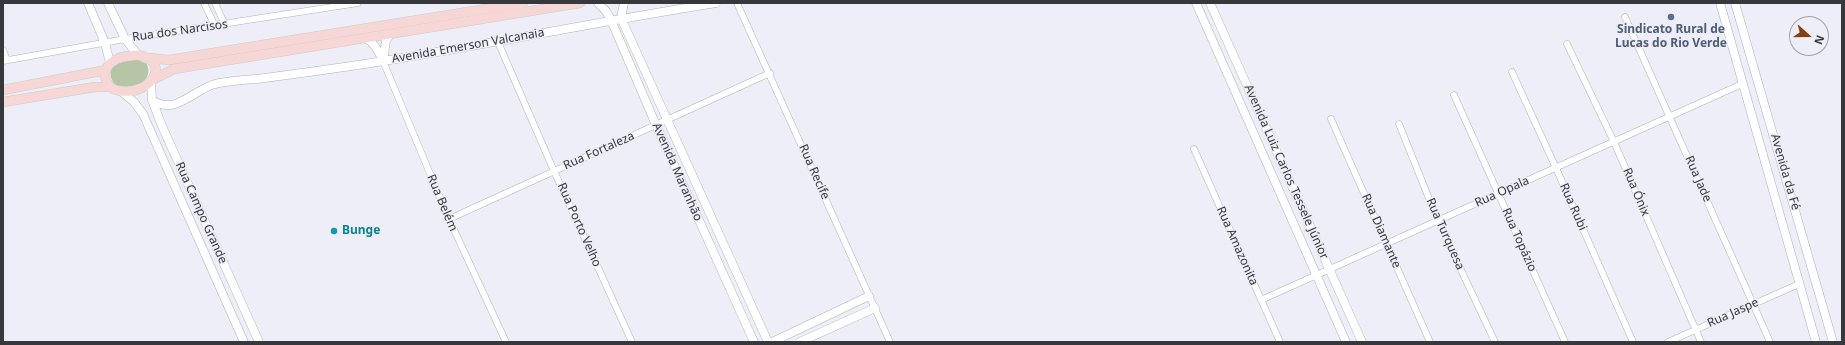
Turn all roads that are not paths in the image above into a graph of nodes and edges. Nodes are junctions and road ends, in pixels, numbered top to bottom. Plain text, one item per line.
1 (88, 3) edge
2 (108, 3) edge
3 (204, 3) edge
4 (215, 3) edge
5 (358, 3) edge
6 (523, 3) edge
7 (580, 3) edge
8 (598, 3) edge
9 (624, 3) edge
10 (716, 3) edge
11 (737, 3) edge
12 (1196, 3) edge
13 (1210, 3) edge
14 (1720, 3) edge
15 (1735, 3) edge
16 (1625, 17) dead end
17 (621, 18) junction
18 (611, 20) junction
19 (225, 25) junction
20 (215, 26) junction
21 (390, 34) junction
22 (365, 38) junction
23 (124, 39) junction
24 (1746, 41) junction
25 (498, 42) junction
26 (105, 43) junction
27 (1567, 44) dead end
28 (1732, 46) junction
29 (3, 50) edge
30 (138, 55) junction
31 (149, 58) junction
32 (5, 60) edge
33 (383, 61) junction
34 (108, 67) junction
35 (1512, 72) dead end
36 (770, 73) junction
37 (152, 81) junction
38 (1742, 84) junction
39 (110, 87) junction
40 (3, 90) edge
41 (121, 92) junction
42 (1454, 95) dead end
43 (152, 100) junction
44 (3, 102) edge
45 (1767, 112) junction
46 (1752, 116) junction
47 (1670, 117) junction
48 (1331, 119) dead end
49 (668, 120) junction
50 (1399, 124) dead end
51 (656, 125) junction
52 (1614, 142) junction
53 (1194, 149) dead end
54 (1556, 168) junction
55 (554, 171) junction
56 (1498, 194) junction
57 (449, 219) junction
58 (1438, 221) junction
59 (1387, 244) junction
60 (1330, 269) junction
61 (1317, 275) junction
62 (1799, 284) junction
63 (869, 296) junction
64 (1261, 300) junction
65 (1753, 304) junction
66 (875, 308) junction
67 (1695, 330) junction
68 (244, 342) edge
69 (259, 342) edge
70 (506, 342) edge
71 (632, 342) edge
72 (754, 342) edge
73 (768, 342) edge
74 (772, 342) edge
75 (800, 342) edge
76 (890, 342) edge
77 (1280, 342) edge
78 (1346, 342) edge
79 (1362, 342) edge
80 (1430, 342) edge
81 (1495, 342) edge
82 (1565, 342) edge
83 (1632, 342) edge
84 (1668, 342) edge
85 (1701, 342) edge
86 (1770, 342) edge
87 (1816, 342) edge
88 (1833, 342) edge

1 - 26 street
2 - 23 street
3 - 20 street
4 - 19 street
5 - 19 street, Rua dos Narcisos
6 - 31 main road
7 - 21 main road
8 - 18 street, Avenida Maranhão
9 - 17 street
10 - 17 street, Avenida Emerson Valcanaia
11 - 36 street, Rua Recife
12 - 61 street, Avenida Luiz Carlos Tessele Júnior
13 - 60 street, Avenida Luiz Carlos Tessele Júnior
14 - 28 street, Avenida da Fé
15 - 24 street, Avenida da Fé
16 - 47 street, Rua Jade
17 - 18 street, Avenida Emerson Valcanaia
17 - 49 street, Avenida Maranhão
18 - 25 street, Avenida Emerson Valcanaia
18 - 51 street, Avenida Maranhão
19 - 20 street, Rua dos Narcisos
20 - 23 street, Rua dos Narcisos
21 - 22 main road
21 - 33 street
22 - 33 street
22 - 37 main road
23 - 26 street, Rua dos Narcisos
23 - 30 street
24 - 28 street
24 - 45 street, Avenida da Fé
25 - 33 street, Avenida Emerson Valcanaia
25 - 55 street, Rua Porto Velho
26 - 32 street, Rua dos Narcisos
26 - 34 street
27 - 52 street, Rua Ónix
28 - 38 street, Avenida da Fé
29 - 32 street
30 - 31 main road
30 - 34 main road
31 - 37 main road
33 - 43 street, Avenida Emerson Valcanaia
33 - 57 street, Rua Belém
34 - 39 main road
34 - 40 main road
35 - 54 street, Rua Rubi
36 - 49 street, Rua Fortaleza
36 - 63 street, Rua Recife
37 - 41 main road
37 - 43 street, Rua Campo Grande
38 - 46 street, Avenida da Fé
38 - 47 street, Rua Opala
39 - 41 main road
39 - 44 main road
41 - 68 street, Rua Campo Grande
42 - 56 street, Rua Topázio
43 - 69 street, Rua Campo Grande
45 - 46 street
45 - 88 street, Avenida da Fé
46 - 62 street, Avenida da Fé
47 - 52 street, Rua Opala
47 - 65 street, Rua Jade
48 - 59 street, Rua Diamante
49 - 51 street, Rua Fortaleza
49 - 73 street, Avenida Maranhão
50 - 58 street, Rua Turquesa
51 - 55 street, Rua Fortaleza
51 - 72 street, Avenida Maranhão
52 - 54 street, Rua Opala
52 - 67 street, Rua Ónix
53 - 64 street, Rua Amazonita
54 - 56 street, Rua Opala
54 - 83 street, Rua Rubi
55 - 57 street, Rua Fortaleza
55 - 71 street, Rua Porto Velho
56 - 58 street, Rua Opala
56 - 82 street, Rua Topázio
57 - 70 street, Rua Belém
58 - 59 street, Rua Opala
58 - 81 street, Rua Turquesa
59 - 60 street, Rua Opala
59 - 80 street, Rua Diamante
60 - 61 street, Rua Opala
60 - 79 street, Avenida Luiz Carlos Tessele Júnior
61 - 64 street, Rua Opala
61 - 78 street, Avenida Luiz Carlos Tessele Júnior
62 - 65 street, Rua Jaspe
62 - 87 street, Avenida da Fé
63 - 66 street, Rua Recife
63 - 74 street
64 - 77 street, Rua Amazonita
65 - 67 street, Rua Jaspe
65 - 86 street, Rua Jade
66 - 75 street
66 - 76 street, Rua Recife
67 - 84 street, Rua Jaspe
67 - 85 street, Rua Ónix

